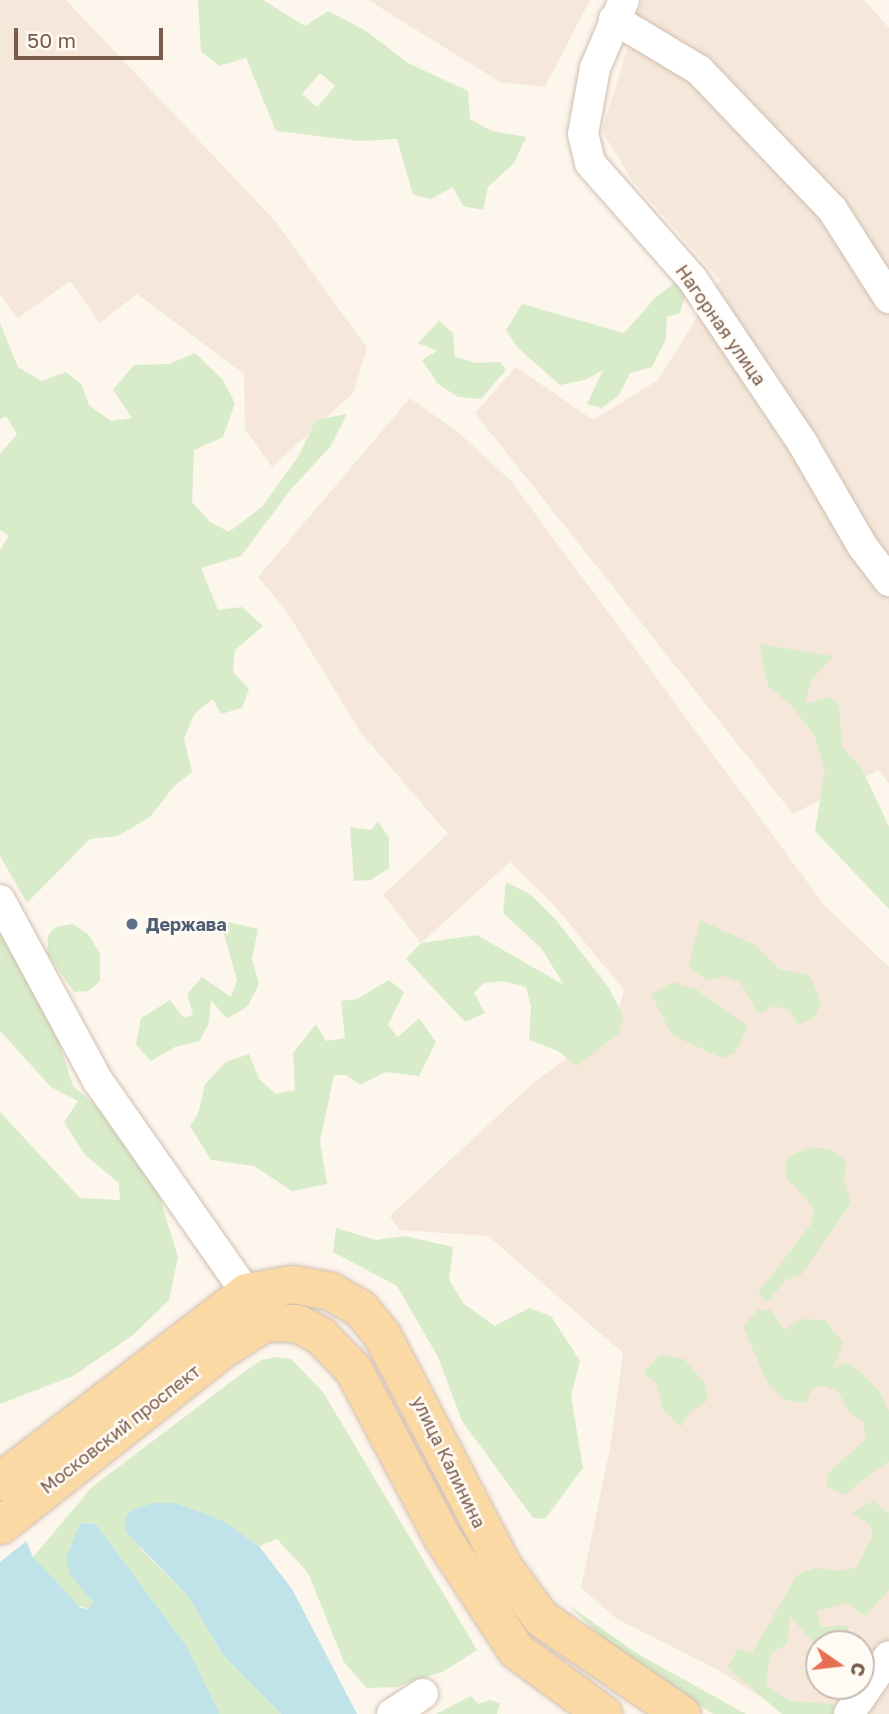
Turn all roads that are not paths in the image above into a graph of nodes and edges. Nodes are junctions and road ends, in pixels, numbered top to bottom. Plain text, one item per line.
1 (619, 9) edge
2 (889, 298) edge
3 (889, 581) edge
4 (0, 900) edge
5 (246, 1292) junction
6 (222, 1335) junction
7 (0, 1481) edge
8 (0, 1525) edge
9 (889, 1656) edge
10 (603, 1714) edge
11 (681, 1714) edge
12 (849, 1714) edge

1 - 2 street
1 - 3 street, Нагорная улица
4 - 5 street
5 - 6 main road, улица Калинина
5 - 11 main road, улица Калинина
6 - 7 main road, Московский проспект
6 - 8 main road, Московский проспект
6 - 10 main road
9 - 12 street

